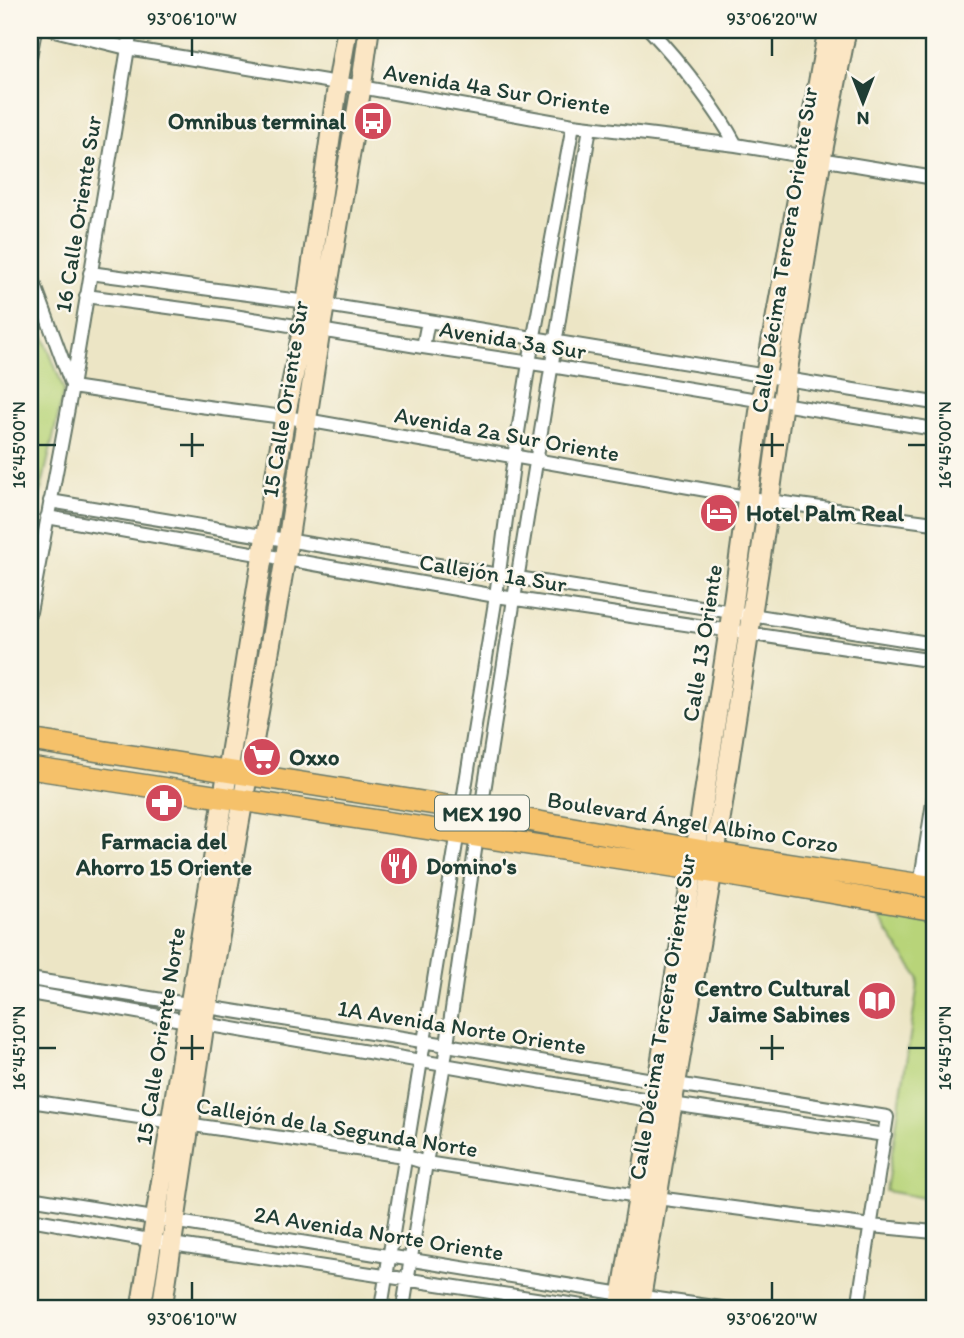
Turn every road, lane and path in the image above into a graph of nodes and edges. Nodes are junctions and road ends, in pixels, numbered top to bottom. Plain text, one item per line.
1 (35, 30) edge
2 (54, 30) edge
3 (131, 30) edge
4 (347, 30) edge
5 (369, 30) edge
6 (650, 30) edge
7 (828, 30) edge
8 (846, 30) edge
9 (127, 48) junction
10 (30, 57) edge
11 (338, 83) junction
12 (361, 88) junction
13 (573, 125) junction
14 (590, 127) junction
15 (736, 145) junction
16 (814, 158) junction
17 (934, 178) edge
18 (30, 272) edge
19 (90, 273) junction
20 (231, 292) junction
21 (86, 296) junction
22 (315, 304) junction
23 (228, 315) junction
24 (428, 321) junction
25 (311, 329) junction
26 (534, 337) junction
27 (556, 341) junction
28 (423, 347) junction
29 (529, 363) junction
30 (551, 366) junction
31 (766, 375) junction
32 (787, 379) junction
33 (72, 387) junction
34 (908, 399) junction
35 (761, 401) junction
36 (934, 403) edge
37 (782, 405) junction
38 (285, 417) junction
39 (306, 420) junction
40 (904, 424) junction
41 (934, 429) edge
42 (514, 457) junction
43 (536, 460) junction
44 (748, 497) junction
45 (50, 501) junction
46 (769, 501) junction
47 (47, 517) junction
48 (934, 523) edge
49 (264, 547) junction
50 (286, 550) junction
51 (428, 564) junction
52 (499, 575) junction
53 (517, 578) junction
54 (424, 584) junction
55 (496, 596) junction
56 (514, 598) junction
57 (30, 612) edge
58 (740, 623) junction
59 (934, 644) edge
60 (934, 661) edge
61 (30, 740) edge
62 (471, 747) junction
63 (491, 750) junction
64 (30, 768) edge
65 (237, 774) junction
66 (934, 796) edge
67 (233, 800) junction
68 (470, 811) junction
69 (933, 817) edge
70 (467, 835) junction
71 (704, 861) junction
72 (927, 886) edge
73 (934, 910) edge
74 (30, 979) edge
75 (30, 993) edge
76 (197, 1015) junction
77 (425, 1041) junction
78 (447, 1045) junction
79 (420, 1062) junction
80 (444, 1065) junction
81 (667, 1082) junction
82 (30, 1101) edge
83 (663, 1103) junction
84 (170, 1122) junction
85 (190, 1123) junction
86 (885, 1135) junction
87 (404, 1156) junction
88 (426, 1163) junction
89 (648, 1197) junction
90 (30, 1198) edge
91 (30, 1219) edge
92 (155, 1219) junction
93 (175, 1221) junction
94 (871, 1226) junction
95 (934, 1232) edge
96 (151, 1240) junction
97 (172, 1244) junction
98 (389, 1256) junction
99 (411, 1260) junction
100 (386, 1276) junction
101 (407, 1280) junction
102 (630, 1301) edge
103 (141, 1308) edge
104 (162, 1308) edge
105 (381, 1308) edge
106 (403, 1308) edge
107 (596, 1308) edge
108 (722, 1308) edge
109 (858, 1308) edge

1 - 10 street
2 - 9 street, Avenida 4a Sur Oriente
3 - 9 street, 16 Calle Oriente Sur
4 - 11 main road, 15 Calle Oriente Sur
5 - 12 main road, 15 Calle Oriente Sur
6 - 15 street
7 - 16 main road, Calle 13 Oriente
8 - 16 main road, Calle Décima Tercera Oriente Sur
9 - 11 street, Avenida 4a Sur Oriente
9 - 19 street, 16 Calle Oriente Sur
11 - 12 street, Avenida 4a Sur Oriente
11 - 22 main road, 15 Calle Oriente Sur
12 - 13 street, Avenida 4a Sur Oriente
12 - 22 main road, 15 Calle Oriente Sur
13 - 14 street, Avenida 4a Sur Oriente
13 - 26 street
14 - 15 street, Avenida 4a Sur Oriente
14 - 27 street
15 - 16 street, Avenida 4a Sur Oriente
16 - 17 street, Avenida 4a Sur Oriente
16 - 31 main road, Calle 13 Oriente
16 - 32 main road, Calle Décima Tercera Oriente Sur
18 - 33 street
19 - 20 street, Avenida 3a Sur
19 - 21 street, 16 Calle Oriente Sur
20 - 22 street, Avenida 3a Sur
20 - 23 street
21 - 23 street, Avenida 3a Sur
21 - 33 street, 16 Calle Oriente Sur
22 - 24 street, Avenida 3a Sur
22 - 25 main road, 15 Calle Oriente Sur
23 - 25 street, Avenida 3a Sur
24 - 26 street, Avenida 3a Sur
24 - 28 street
25 - 28 street, Avenida 3a Sur
25 - 38 main road, 15 Calle Oriente Sur
25 - 39 main road, 15 Calle Oriente Sur
26 - 27 street, Avenida 3a Sur
26 - 29 street
27 - 30 street
27 - 31 street, Avenida 3a Sur
28 - 29 street, Avenida 3a Sur
29 - 30 street, Avenida 3a Sur
29 - 42 street
30 - 35 street, Avenida 3a Sur
30 - 43 street
31 - 32 street, Avenida 3a Sur
31 - 35 main road, Calle 13 Oriente
32 - 34 street, Avenida 3a Sur
32 - 37 main road, Calle Décima Tercera Oriente Sur
33 - 38 street, Avenida 2a Sur Oriente
33 - 45 street, 16 Calle Oriente Sur
34 - 36 street, Avenida 3a Sur
34 - 40 street
35 - 37 street, Avenida 3a Sur
35 - 44 main road, Calle 13 Oriente
37 - 40 street, Avenida 3a Sur
37 - 46 main road, Calle Décima Tercera Oriente Sur
38 - 39 street, Avenida 2a Sur Oriente
38 - 49 main road, 15 Calle Oriente Sur
39 - 42 street, Avenida 2a Sur Oriente
39 - 50 main road, 15 Calle Oriente Sur
40 - 41 street, Avenida 3a Sur
42 - 43 street, Avenida 2a Sur Oriente
42 - 52 street
43 - 44 street, Avenida 2a Sur Oriente
43 - 53 street
44 - 46 street, Avenida 2a Sur Oriente
44 - 58 main road, Calle 13 Oriente
45 - 47 street, 16 Calle Oriente Sur
45 - 49 street, Callejón 1a Sur
46 - 48 street, Avenida 2a Sur Oriente
46 - 58 main road, Calle Décima Tercera Oriente Sur
47 - 49 street, Callejón 1a Sur
47 - 57 street, 16 Calle Oriente Sur
49 - 50 street, Callejón 1a Sur
49 - 50 street, Callejón 1a Sur
49 - 65 main road, 15 Calle Oriente Sur
50 - 51 street, Callejón 1a Sur
50 - 54 street, Callejón 1a Sur
50 - 65 main road, 15 Calle Oriente Sur
51 - 52 street, Callejón 1a Sur
51 - 54 street
52 - 53 street, Callejón 1a Sur
52 - 55 street
53 - 56 street
53 - 58 street, Callejón 1a Sur
54 - 55 street, Callejón 1a Sur
55 - 56 street, Callejón 1a Sur
55 - 62 street
56 - 58 street, Callejón 1a Sur
56 - 63 street
58 - 59 street, Callejón 1a Sur
58 - 60 street, Callejón 1a Sur
58 - 71 main road, Calle Décima Tercera Oriente Sur
61 - 65 main road, Boulevard Ángel Albino Corzo / MEX 190
62 - 63 street
62 - 68 street
63 - 68 street
64 - 67 main road, Boulevard Ángel Albino Corzo / MEX 190
65 - 67 main road, 15 Calle Oriente Norte
65 - 68 main road, Boulevard Ángel Albino Corzo / MEX 190
66 - 69 street
67 - 70 main road, Boulevard Ángel Albino Corzo / MEX 190
67 - 76 main road, 15 Calle Oriente Norte
68 - 70 street
68 - 70 street
68 - 71 main road, Boulevard Ángel Albino Corzo / MEX 190
69 - 72 street
70 - 71 main road, Boulevard Ángel Albino Corzo / MEX 190
70 - 77 street
70 - 78 street
71 - 72 main road, Boulevard Ángel Albino Corzo / MEX 190
71 - 73 main road, Boulevard Ángel Albino Corzo / MEX 190
71 - 81 main road, Calle Décima Tercera Oriente Sur
74 - 76 street, 1A Avenida Norte Oriente
75 - 76 street, 1A Avenida Norte Oriente
76 - 77 street, 1A Avenida Norte Oriente
76 - 79 street, 1A Avenida Norte Oriente
76 - 84 main road, 15 Calle Oriente Norte
76 - 85 main road, 15 Calle Oriente Norte
77 - 78 street, 1A Avenida Norte Oriente
77 - 79 street
78 - 80 street
78 - 81 street, 1A Avenida Norte Oriente
79 - 80 street, 1A Avenida Norte Oriente
79 - 87 street
80 - 83 street, 1A Avenida Norte Oriente
80 - 88 street
81 - 83 main road, Calle Décima Tercera Oriente Sur
81 - 86 street, 1A Avenida Norte Oriente
82 - 84 street, Callejón de la Segunda Norte
83 - 86 street, 1A Avenida Norte Oriente
83 - 89 main road, Calle Décima Tercera Oriente Sur
84 - 85 street, Callejón de la Segunda Norte
84 - 92 main road, 15 Calle Oriente Norte
85 - 87 street, Callejón de la Segunda Norte
85 - 93 main road, 15 Calle Oriente Norte
86 - 94 street
87 - 88 street, Callejón de la Segunda Norte
87 - 98 street
88 - 89 street, Callejón de la Segunda Norte
88 - 99 street
89 - 94 street, Callejón de la Segunda Norte
89 - 102 main road, Calle Décima Tercera Oriente Sur
90 - 92 street, 2A Avenida Norte Oriente
91 - 96 street, 2A Avenida Norte Oriente
92 - 93 street, 2A Avenida Norte Oriente
92 - 96 main road, 15 Calle Oriente Norte
93 - 97 main road, 15 Calle Oriente Norte
93 - 98 street, 2A Avenida Norte Oriente
94 - 95 street, Callejón de la Segunda Norte
94 - 109 street
96 - 97 street, 2A Avenida Norte Oriente
96 - 103 main road, 15 Calle Oriente Norte
97 - 100 street, 2A Avenida Norte Oriente
97 - 104 main road, 15 Calle Oriente Norte
98 - 99 street, 2A Avenida Norte Oriente
98 - 100 street
99 - 101 street
99 - 102 street, 2A Avenida Norte Oriente
100 - 101 street, 2A Avenida Norte Oriente
100 - 105 street
101 - 106 street
101 - 107 street, 2A Avenida Norte Oriente
102 - 108 street, 2A Avenida Norte Oriente

